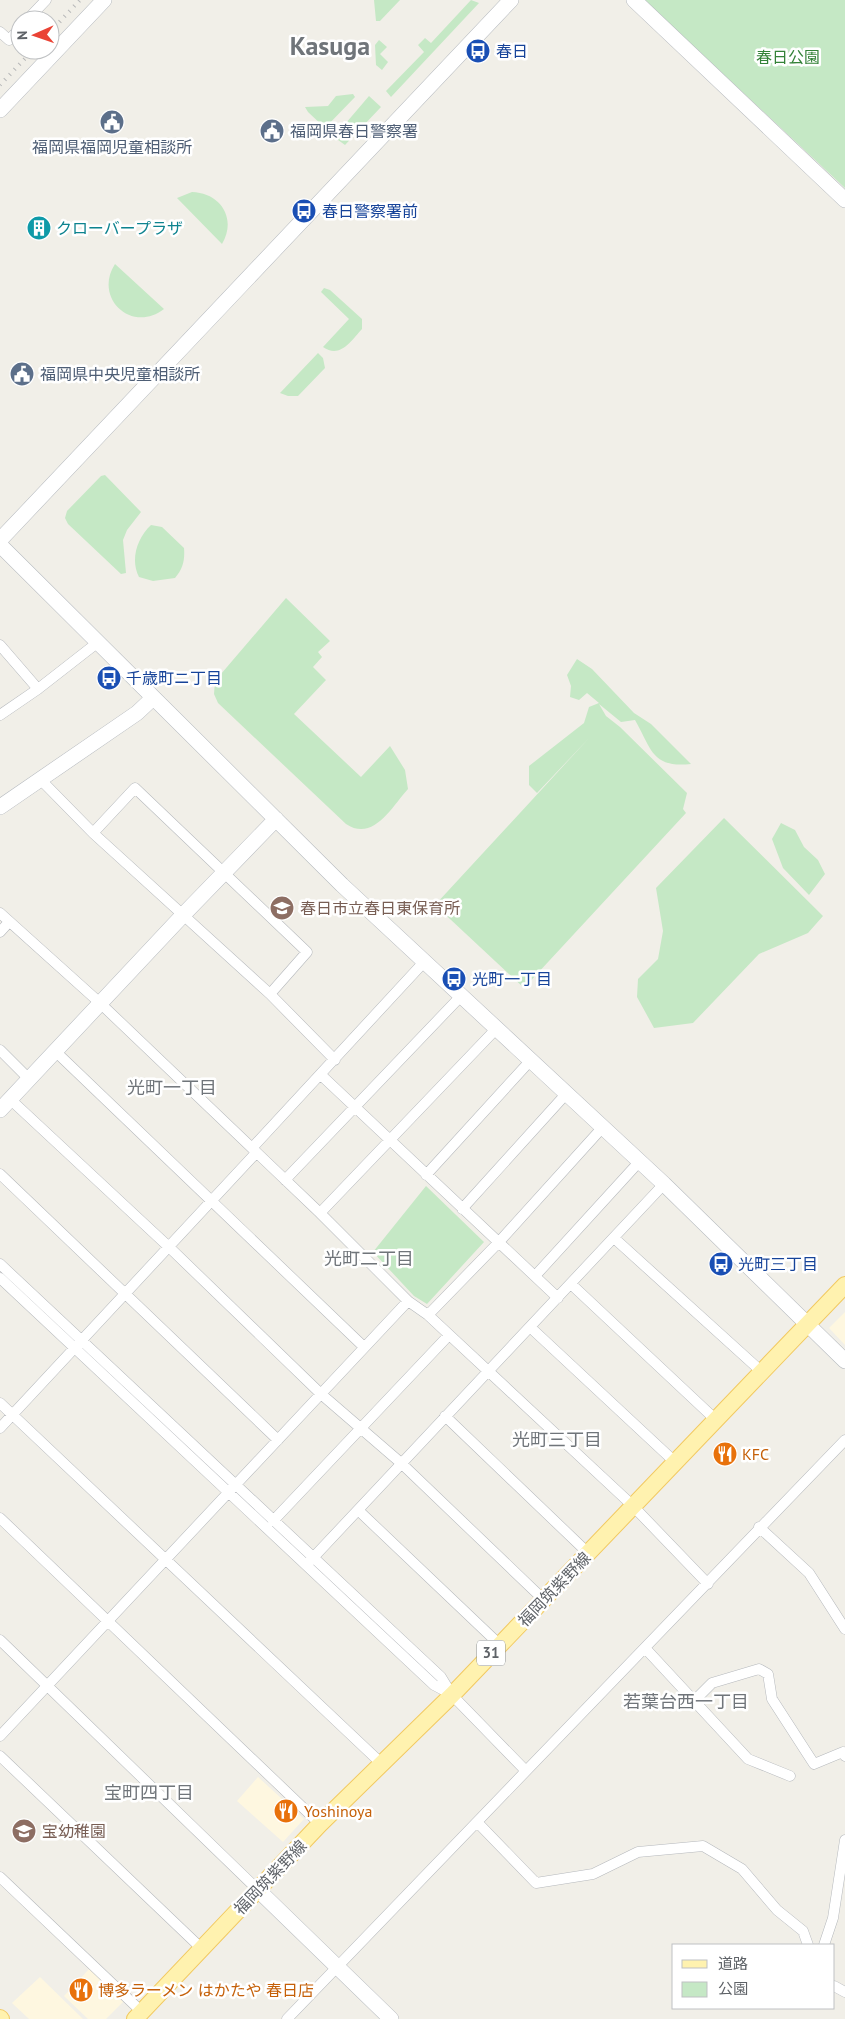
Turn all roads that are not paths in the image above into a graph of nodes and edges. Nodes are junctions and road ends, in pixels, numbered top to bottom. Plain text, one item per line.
1 (46, 0) edge
2 (104, 0) edge
3 (510, 0) edge
4 (634, 0) edge
5 (37, 10) edge
6 (0, 32) edge
7 (10, 39) edge
8 (0, 110) edge
9 (845, 200) edge
10 (0, 540) edge
11 (0, 545) edge
12 (97, 643) junction
13 (0, 645) edge
14 (38, 689) junction
15 (153, 698) junction
16 (1, 712) edge
17 (40, 779) junction
18 (0, 807) edge
19 (276, 820) junction
20 (93, 833) junction
21 (224, 872) junction
22 (0, 913) edge
23 (183, 915) junction
24 (10, 922) junction
25 (0, 932) edge
26 (424, 962) junction
27 (270, 994) junction
28 (462, 996) junction
29 (100, 1003) junction
30 (497, 1028) junction
31 (0, 1050) edge
32 (55, 1051) junction
33 (335, 1060) junction
34 (531, 1060) junction
35 (321, 1075) junction
36 (30, 1080) junction
37 (566, 1094) junction
38 (5, 1105) edge
39 (354, 1108) junction
40 (602, 1128) junction
41 (390, 1141) junction
42 (254, 1150) junction
43 (639, 1162) junction
44 (0, 1174) edge
45 (426, 1175) junction
46 (284, 1180) junction
47 (664, 1184) junction
48 (214, 1201) junction
49 (462, 1209) junction
50 (320, 1213) junction
51 (614, 1238) junction
52 (498, 1243) junction
53 (170, 1248) junction
54 (0, 1264) edge
55 (534, 1276) junction
56 (0, 1278) edge
57 (571, 1284) junction
58 (845, 1286) edge
59 (126, 1295) junction
60 (558, 1298) junction
61 (408, 1301) junction
62 (428, 1315) junction
63 (808, 1324) junction
64 (530, 1327) junction
65 (449, 1335) junction
66 (79, 1345) junction
67 (364, 1347) junction
68 (845, 1361) edge
69 (486, 1371) junction
70 (762, 1372) junction
71 (321, 1394) junction
72 (0, 1404) edge
73 (12, 1415) junction
74 (445, 1416) junction
75 (716, 1420) junction
76 (0, 1428) edge
77 (363, 1428) junction
78 (278, 1440) junction
79 (845, 1440) edge
80 (402, 1463) junction
81 (676, 1463) junction
82 (231, 1489) junction
83 (632, 1506) junction
84 (358, 1510) junction
85 (0, 1518) edge
86 (273, 1521) junction
87 (759, 1527) junction
88 (588, 1553) junction
89 (165, 1560) junction
90 (310, 1561) junction
91 (708, 1584) junction
92 (544, 1600) junction
93 (109, 1620) junction
94 (845, 1629) edge
95 (0, 1640) edge
96 (500, 1645) junction
97 (644, 1648) junction
98 (48, 1685) junction
99 (452, 1695) junction
100 (693, 1702) junction
101 (0, 1736) edge
102 (0, 1756) edge
103 (845, 1756) edge
104 (382, 1764) junction
105 (526, 1771) junction
106 (790, 1776) dead end
107 (478, 1822) junction
108 (320, 1824) junction
109 (845, 1840) edge
110 (0, 1877) edge
111 (258, 1890) junction
112 (808, 1944) edge
113 (824, 1944) edge
114 (201, 1948) junction
115 (336, 1967) junction
116 (139, 2015) edge
117 (287, 2019) edge
118 (391, 2019) edge

1 - 5 street
2 - 8 street
3 - 10 street
4 - 9 street
6 - 7 street
11 - 12 street
12 - 14 street
12 - 15 street
13 - 14 street
14 - 16 street
15 - 17 street
15 - 19 street
17 - 18 street
17 - 20 street
19 - 21 street
19 - 26 street
20 - 21 street
20 - 23 street
21 - 23 street
21 - 27 street
22 - 24 street
23 - 27 street
23 - 29 street
24 - 25 street
24 - 29 street
26 - 28 street
26 - 33 street
27 - 33 street
28 - 30 street
28 - 39 street
29 - 32 street
29 - 42 street
30 - 34 street
30 - 41 street
31 - 36 street
32 - 36 street
32 - 48 street
33 - 35 street
34 - 37 street
34 - 45 street
35 - 39 street
35 - 42 street
36 - 38 street
37 - 40 street
37 - 49 street
38 - 53 street
39 - 41 street
39 - 46 street
40 - 43 street
40 - 52 street
41 - 45 street
41 - 50 street
42 - 46 street
42 - 48 street
43 - 47 street
43 - 55 street
44 - 59 street
45 - 49 street
46 - 50 street
47 - 51 street
47 - 63 street
48 - 53 street
48 - 67 street
49 - 52 street
50 - 61 street
51 - 57 street
51 - 70 street
52 - 55 street
52 - 62 street
53 - 59 street
53 - 71 street
54 - 66 street
55 - 60 street
56 - 66 street
57 - 60 street
57 - 75 street
58 - 63 main road, 福岡筑紫野線 / 31
59 - 66 street
59 - 78 street
60 - 64 street
61 - 62 street
61 - 67 street
62 - 65 street
63 - 68 street
63 - 70 main road, 福岡筑紫野線 / 31
64 - 69 street
64 - 81 street
65 - 69 street
65 - 77 street
66 - 73 street
66 - 82 street
67 - 71 street
69 - 74 street
69 - 83 street
70 - 75 main road, 福岡筑紫野線 / 31
71 - 77 street
71 - 78 street
72 - 73 street
73 - 76 street
73 - 89 street
74 - 80 street
74 - 88 street
75 - 81 main road, 福岡筑紫野線 / 31
77 - 80 street
77 - 86 street
78 - 82 street
79 - 87 street
80 - 84 street
80 - 92 street
81 - 83 main road, 福岡筑紫野線 / 31
82 - 86 street
82 - 89 street
82 - 90 street
83 - 88 main road, 福岡筑紫野線 / 31
83 - 91 street
84 - 90 street
84 - 96 street
85 - 93 street
86 - 90 street
87 - 91 street
87 - 94 street
88 - 92 main road, 福岡筑紫野線 / 31
89 - 93 street
89 - 104 street
90 - 99 street
91 - 97 street
92 - 96 main road, 福岡筑紫野線 / 31
93 - 98 street
93 - 108 street
95 - 98 street
96 - 99 main road, 福岡筑紫野線 / 31
97 - 100 street
97 - 105 street
98 - 101 street
98 - 111 street
99 - 104 main road, 福岡筑紫野線 / 31
99 - 105 street
100 - 103 street
100 - 106 street
102 - 114 street
104 - 108 main road, 福岡筑紫野線 / 31
105 - 107 street
107 - 112 street
107 - 115 street
108 - 111 main road, 福岡筑紫野線 / 31
109 - 113 street
110 - 116 street
111 - 114 main road, 福岡筑紫野線 / 31
111 - 115 street
114 - 116 main road, 福岡筑紫野線 / 31
115 - 117 street
115 - 118 street

